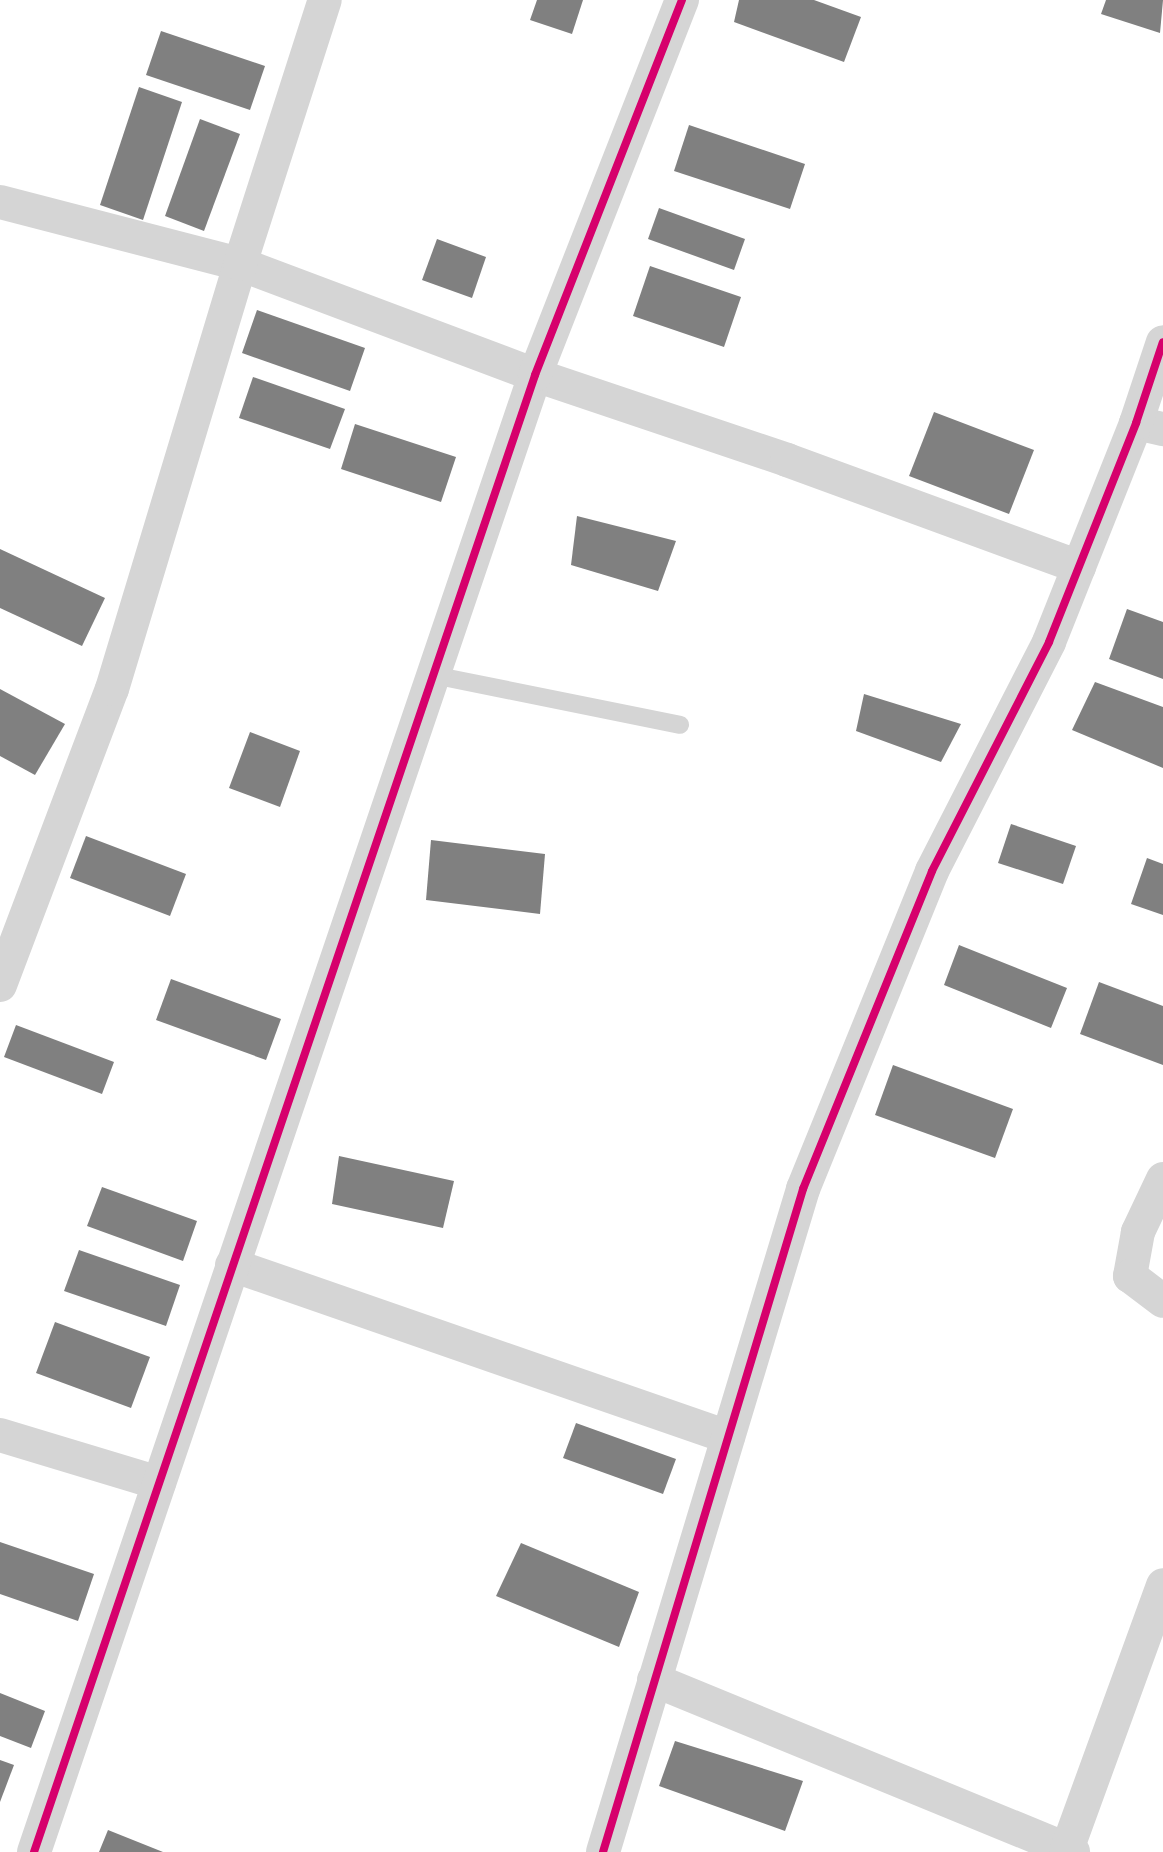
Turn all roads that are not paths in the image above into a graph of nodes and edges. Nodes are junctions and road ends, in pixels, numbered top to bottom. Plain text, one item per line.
1 (325, 0) edge
2 (682, 0) edge
3 (0, 202) edge
4 (240, 264) junction
5 (1163, 342) edge
6 (535, 375) junction
7 (1149, 426) edge
8 (1079, 567) junction
9 (433, 675) junction
10 (680, 725) dead end
11 (0, 985) edge
12 (1163, 1179) edge
13 (232, 1265) junction
14 (1163, 1301) edge
15 (0, 1435) edge
16 (728, 1437) junction
17 (159, 1483) junction
18 (1163, 1585) edge
19 (654, 1680) junction
20 (1068, 1851) edge
21 (34, 1852) edge
22 (603, 1852) edge

1 - 4 street
2 - 6 street
3 - 4 street
4 - 6 street
4 - 11 street
5 - 7 street
6 - 8 street
6 - 9 street
7 - 8 street
8 - 16 street
9 - 10 lane
9 - 13 street
12 - 14 street
13 - 16 street
13 - 17 street
15 - 17 street
16 - 19 street
17 - 21 street
18 - 20 street
19 - 20 street
19 - 22 street

